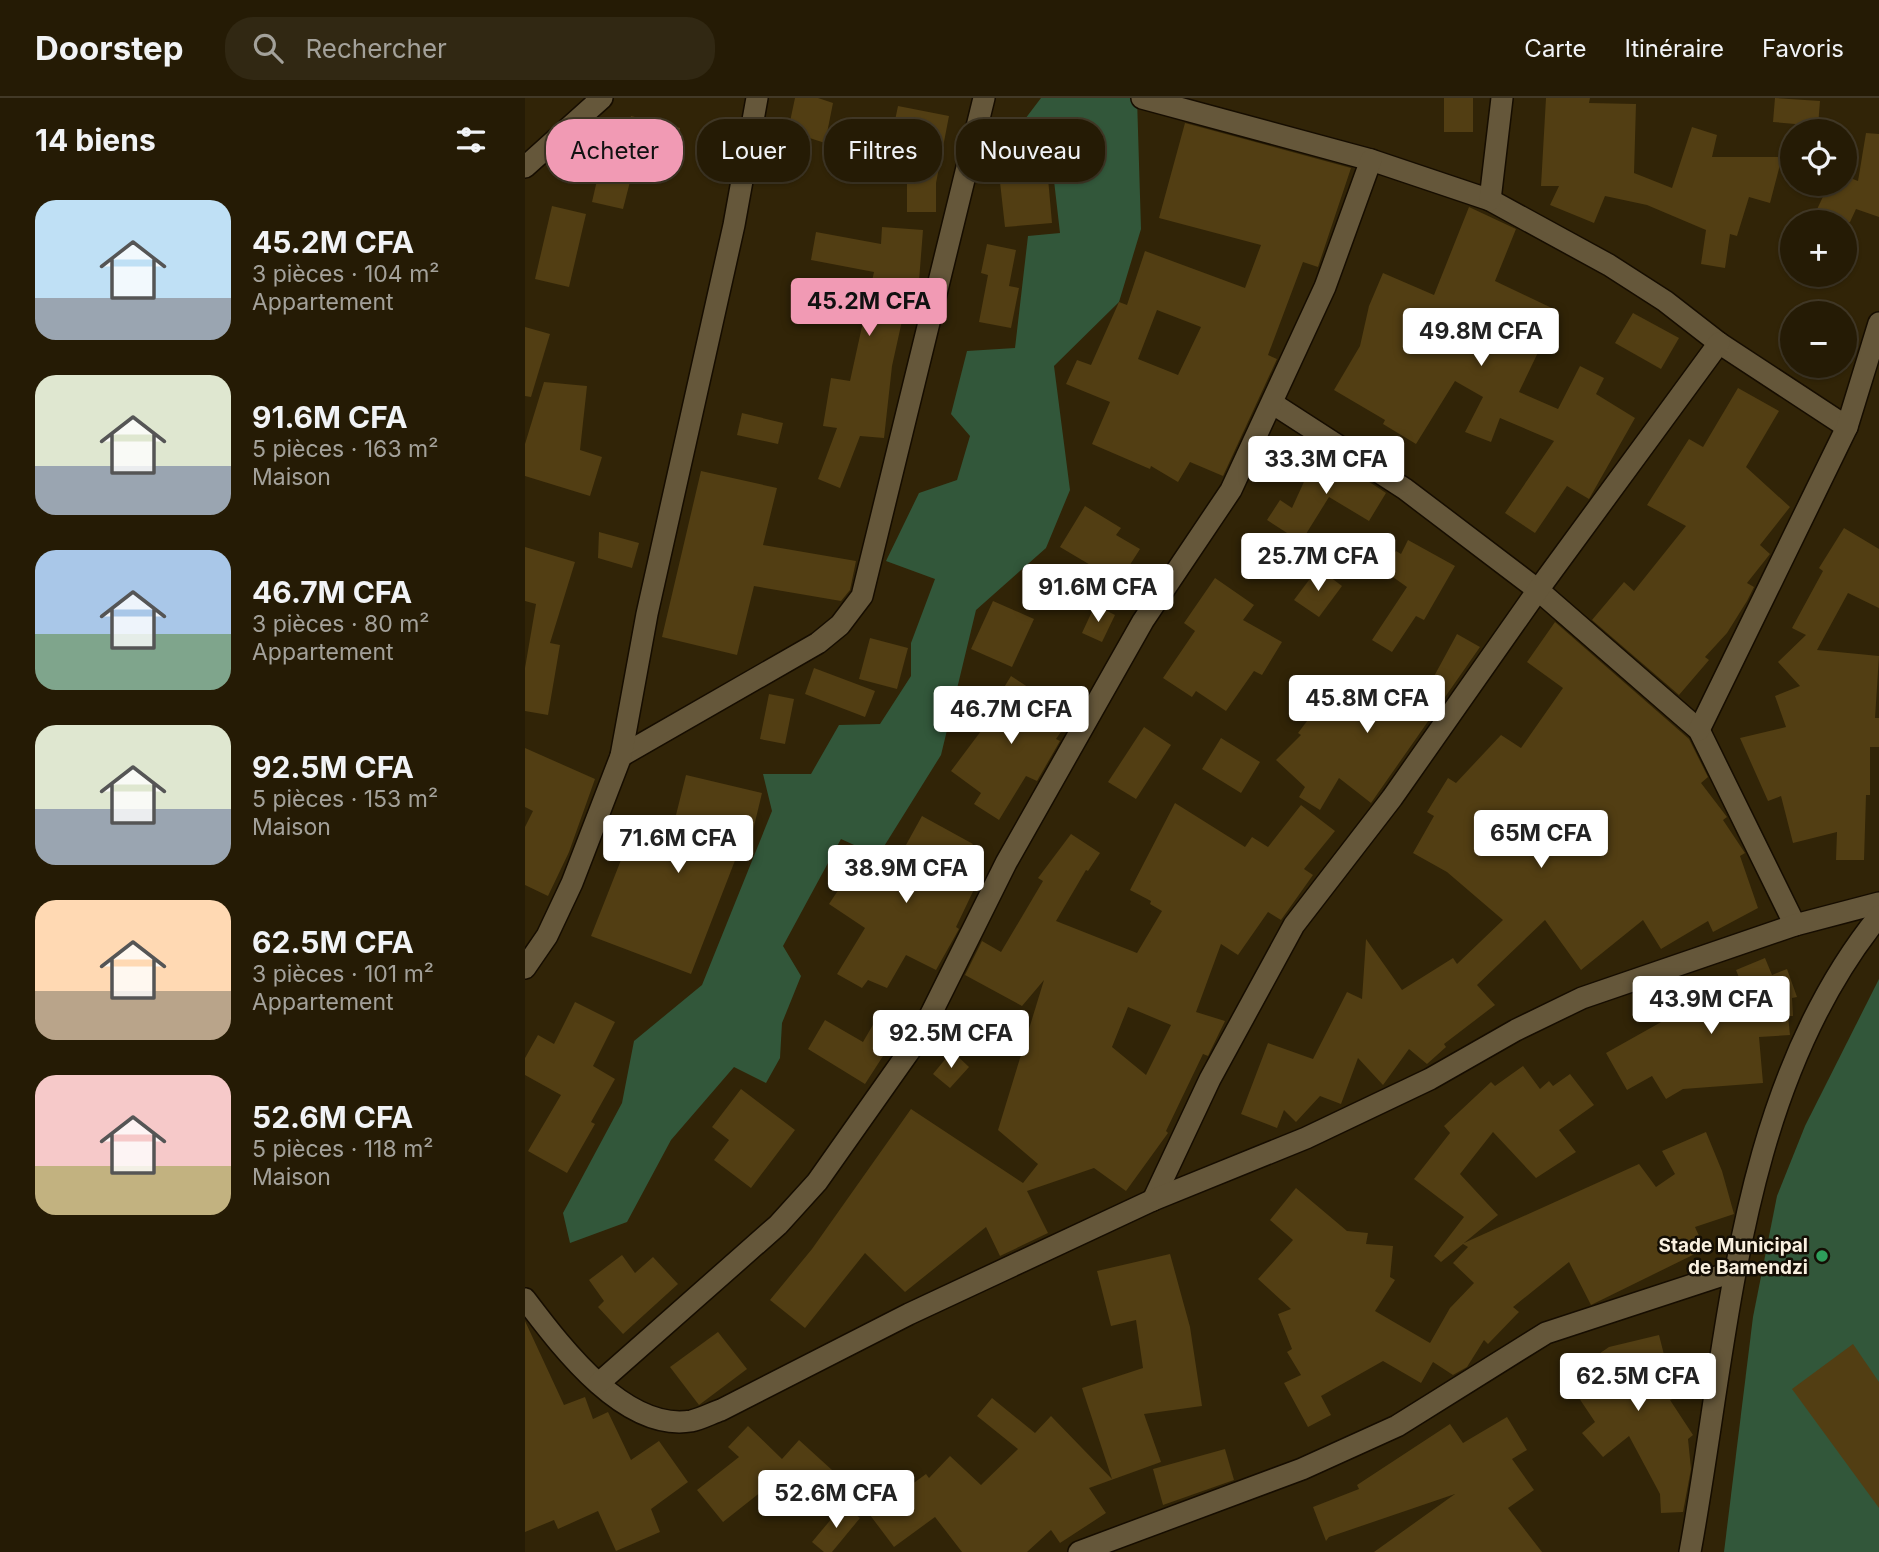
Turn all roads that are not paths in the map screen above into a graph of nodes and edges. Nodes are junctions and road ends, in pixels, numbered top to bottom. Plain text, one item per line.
1 (602, 98) edge
2 (757, 98) edge
3 (984, 98) edge
4 (1142, 98) edge
5 (1502, 98) edge
6 (1172, 102) edge
7 (1371, 160) junction
8 (525, 167) edge
9 (1490, 200) junction
10 (1879, 323) edge
11 (1719, 343) junction
12 (1272, 403) junction
13 (1847, 427) junction
14 (1538, 590) junction
15 (1699, 730) junction
16 (621, 756) junction
17 (1879, 903) edge
18 (1879, 916) edge
19 (1795, 925) junction
20 (525, 968) edge
21 (1153, 1200) junction
22 (1735, 1271) junction
23 (525, 1299) edge
24 (599, 1383) junction
25 (1079, 1552) edge
26 (1690, 1552) edge

1 - 8 street
2 - 16 street
3 - 16 street
4 - 6 street
5 - 9 street
6 - 7 street
7 - 9 street
7 - 12 street
9 - 11 street
10 - 13 street
11 - 13 street
11 - 14 street
12 - 14 street
12 - 24 street
13 - 15 street
14 - 15 street
14 - 21 street
15 - 19 street
16 - 20 street
17 - 19 street
18 - 22 street
19 - 21 street
21 - 24 street
22 - 25 street
22 - 26 street
23 - 24 street

